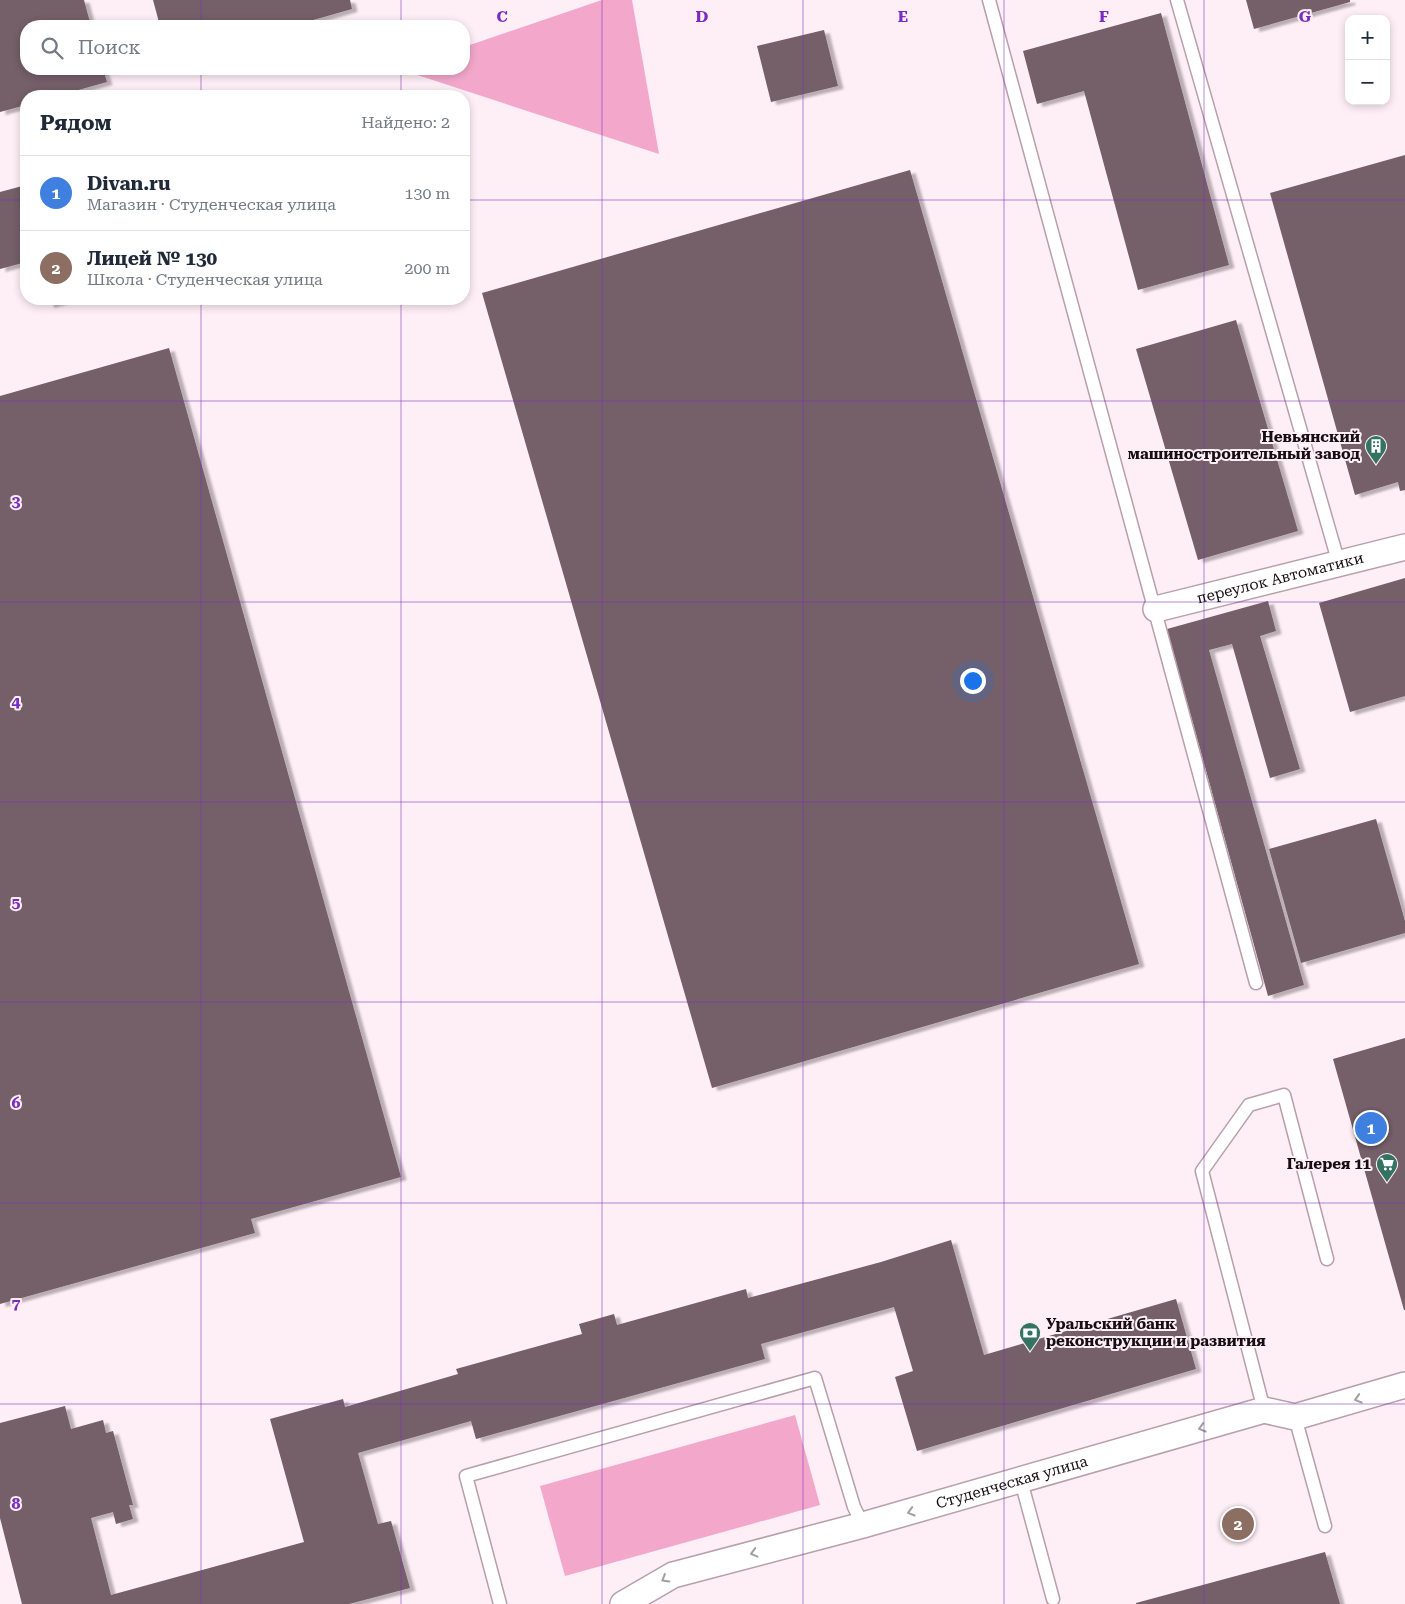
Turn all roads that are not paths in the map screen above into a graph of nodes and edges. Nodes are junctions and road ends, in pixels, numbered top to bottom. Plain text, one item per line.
1 (989, 0) edge
2 (1177, 0) edge
3 (1405, 547) edge
4 (1339, 564) junction
5 (1156, 609) junction
6 (1256, 983) dead end
7 (1326, 1259) dead end
8 (1405, 1385) edge
9 (1264, 1410) junction
10 (1295, 1417) junction
11 (1021, 1481) junction
12 (863, 1525) junction
13 (1325, 1526) dead end
14 (1053, 1599) dead end
15 (500, 1604) edge
16 (624, 1604) edge

1 - 5 lane
2 - 4 lane
3 - 4 street, переулок Автоматики
4 - 5 street, переулок Автоматики
5 - 6 lane
7 - 9 lane
8 -> 10 street, Студенческая улица
9 - 10 street, Студенческая улица
9 -> 11 street, Студенческая улица
10 - 13 lane
11 -> 12 street, Студенческая улица
11 - 14 lane
12 - 15 lane
12 -> 16 street, Студенческая улица

